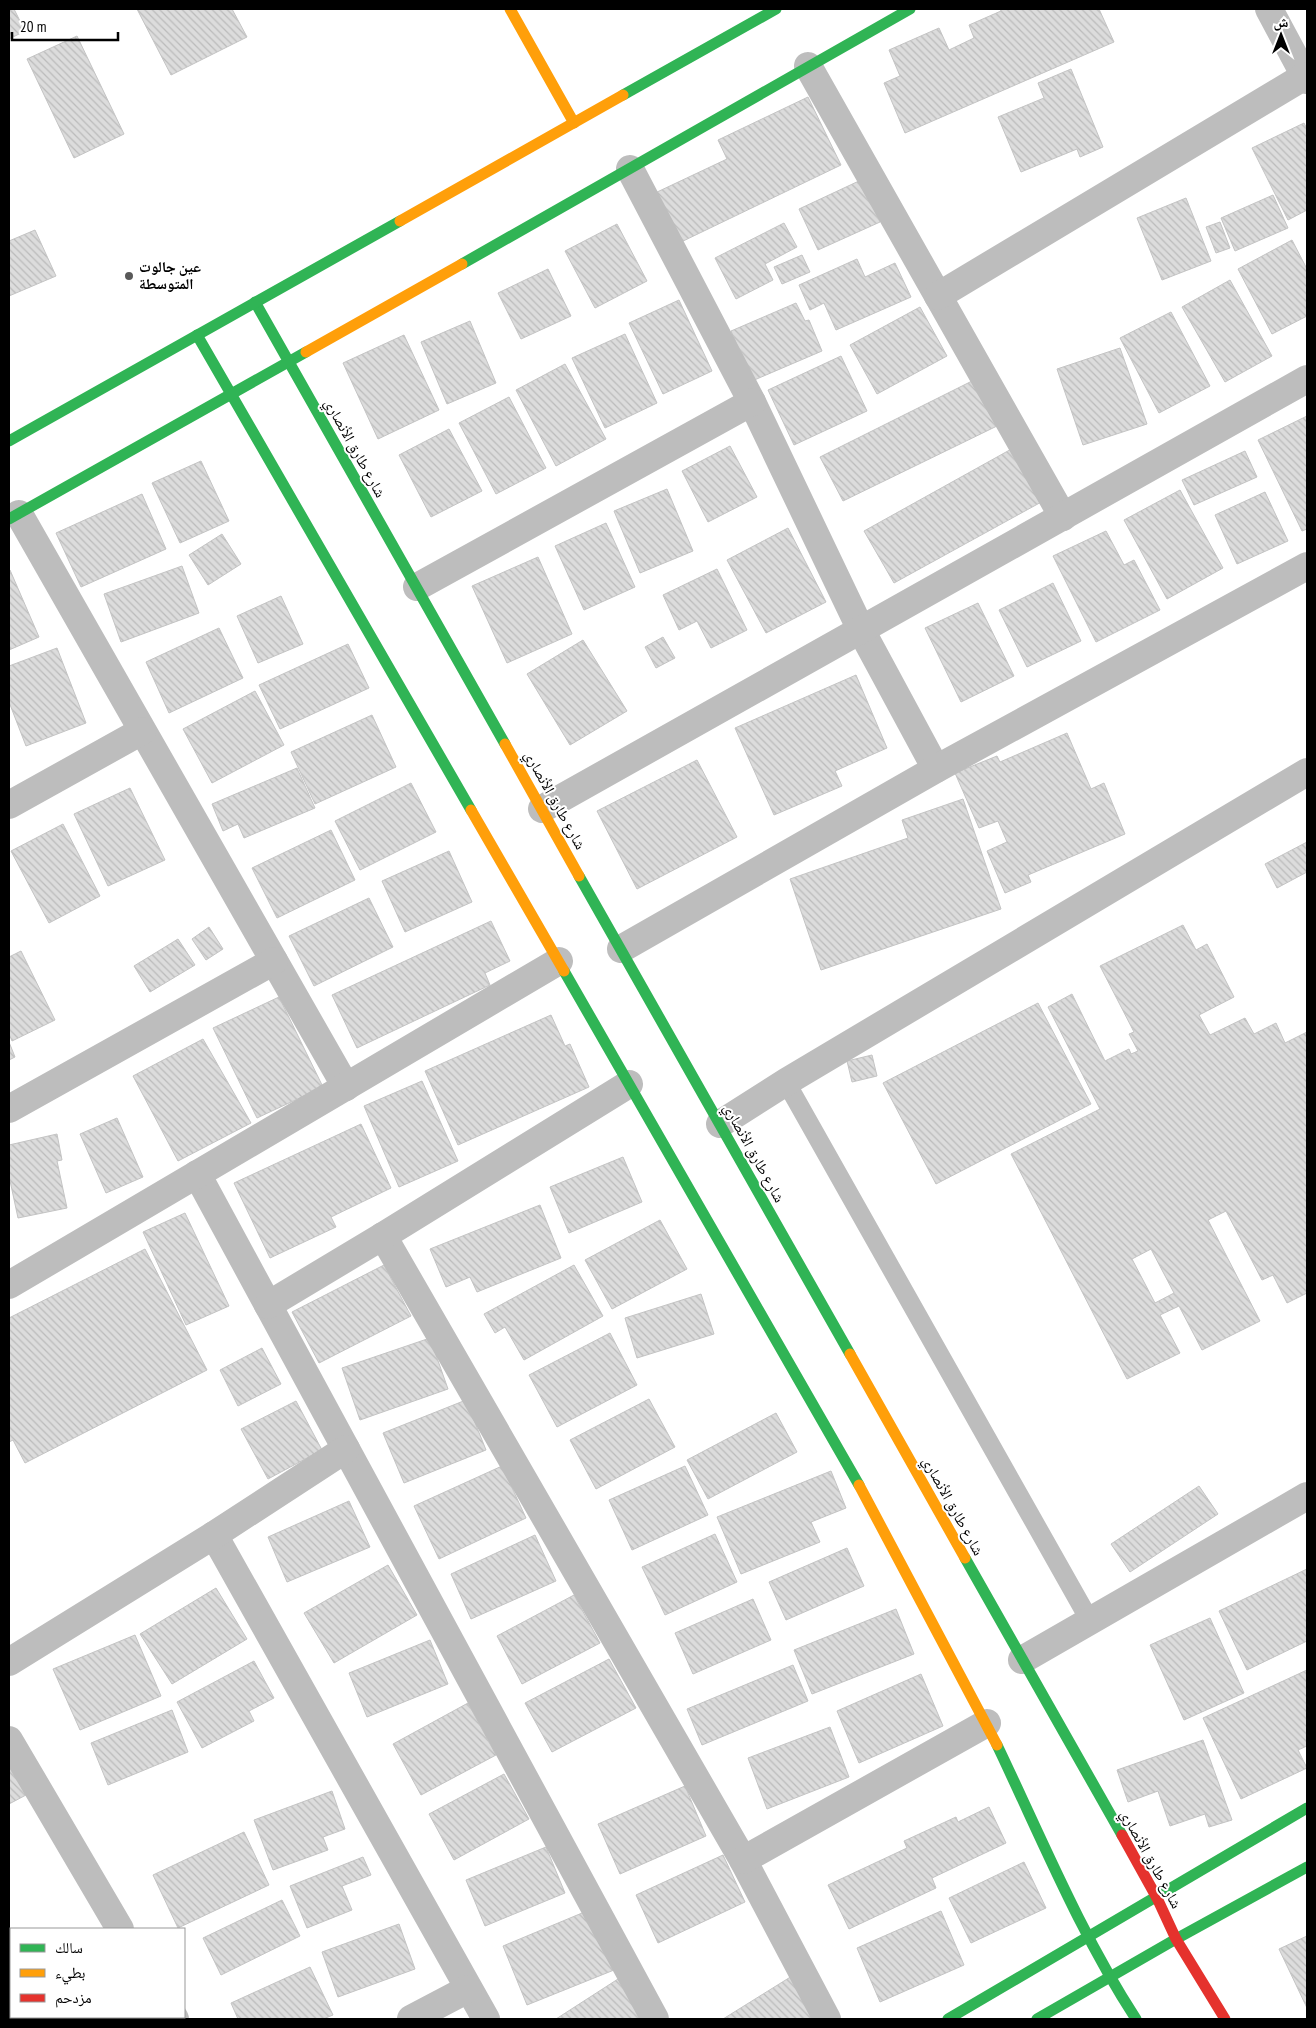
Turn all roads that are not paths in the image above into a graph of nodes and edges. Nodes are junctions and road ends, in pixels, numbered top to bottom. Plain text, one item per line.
1 (510, 9) edge
2 (776, 9) edge
3 (910, 9) edge
4 (1269, 9) edge
5 (808, 66) junction
6 (1306, 78) edge
7 (574, 122) junction
8 (630, 170) junction
9 (938, 296) junction
10 (255, 302) junction
11 (197, 335) junction
12 (289, 361) junction
13 (1307, 379) edge
14 (232, 393) junction
15 (752, 402) junction
16 (9, 440) edge
17 (1063, 516) junction
18 (14, 517) edge
19 (1307, 566) edge
20 (417, 588) junction
21 (861, 630) junction
22 (142, 730) junction
23 (936, 769) junction
24 (1307, 772) edge
25 (9, 805) edge
26 (542, 809) junction
27 (621, 949) junction
28 (274, 961) junction
29 (558, 962) junction
30 (786, 1082) junction
31 (629, 1084) junction
32 (346, 1087) junction
33 (9, 1109) edge
34 (720, 1124) junction
35 (197, 1174) junction
36 (383, 1236) junction
37 (9, 1285) edge
38 (268, 1305) junction
39 (346, 1449) junction
40 (1307, 1496) edge
41 (214, 1535) junction
42 (1090, 1621) junction
43 (1022, 1660) junction
44 (9, 1662) edge
45 (987, 1723) junction
46 (9, 1740) edge
47 (1307, 1808) edge
48 (743, 1860) junction
49 (1307, 1867) edge
50 (1157, 1898) junction
51 (119, 1928) edge
52 (1088, 1938) junction
53 (1176, 1939) junction
54 (1110, 1979) junction
55 (468, 1989) junction
56 (411, 2019) edge
57 (486, 2019) edge
58 (655, 2019) edge
59 (827, 2019) edge
60 (948, 2019) edge
61 (1038, 2019) edge
62 (1136, 2019) edge
63 (1225, 2019) edge

1 - 7 street
2 - 7 street
3 - 5 street
4 - 6 street
5 - 8 street
5 - 9 street
6 - 9 street
7 - 10 street
8 - 12 street
8 - 15 street
9 - 17 street
10 - 11 street
10 - 12 street, شارع طارق الأنصاري
11 - 14 street
11 - 16 street
12 - 14 street
12 - 20 street, شارع طارق الأنصاري
13 - 17 street
14 - 18 street
14 - 29 street
15 - 20 street
15 - 21 street
17 - 21 street
18 - 22 street
19 - 23 street
20 - 26 street, شارع طارق الأنصاري
21 - 23 street
21 - 26 street
22 - 25 street
22 - 28 street
23 - 27 street
24 - 30 street
26 - 27 street, شارع طارق الأنصاري
27 - 34 street, شارع طارق الأنصاري
28 - 32 street
28 - 33 street
29 - 31 street
29 - 32 street
30 - 34 street
30 - 42 lane
31 - 36 street
31 - 45 street
32 - 35 street
34 - 43 street, شارع طارق الأنصاري
35 - 37 street
35 - 38 street
36 - 38 street
36 - 48 street
38 - 39 street
39 - 41 street
39 - 58 street
40 - 42 street
41 - 44 street
41 - 55 street
42 - 43 street
43 - 50 street, شارع طارق الأنصاري
45 - 48 street
45 - 52 street
46 - 51 street
47 - 50 street
48 - 59 street
49 - 53 street
50 - 52 street
50 - 53 street, شارع طارق الأنصاري
52 - 54 street
52 - 60 street
53 - 54 street
53 - 63 street, شارع طارق الأنصاري
54 - 61 street
54 - 62 street
55 - 56 street
55 - 57 street

